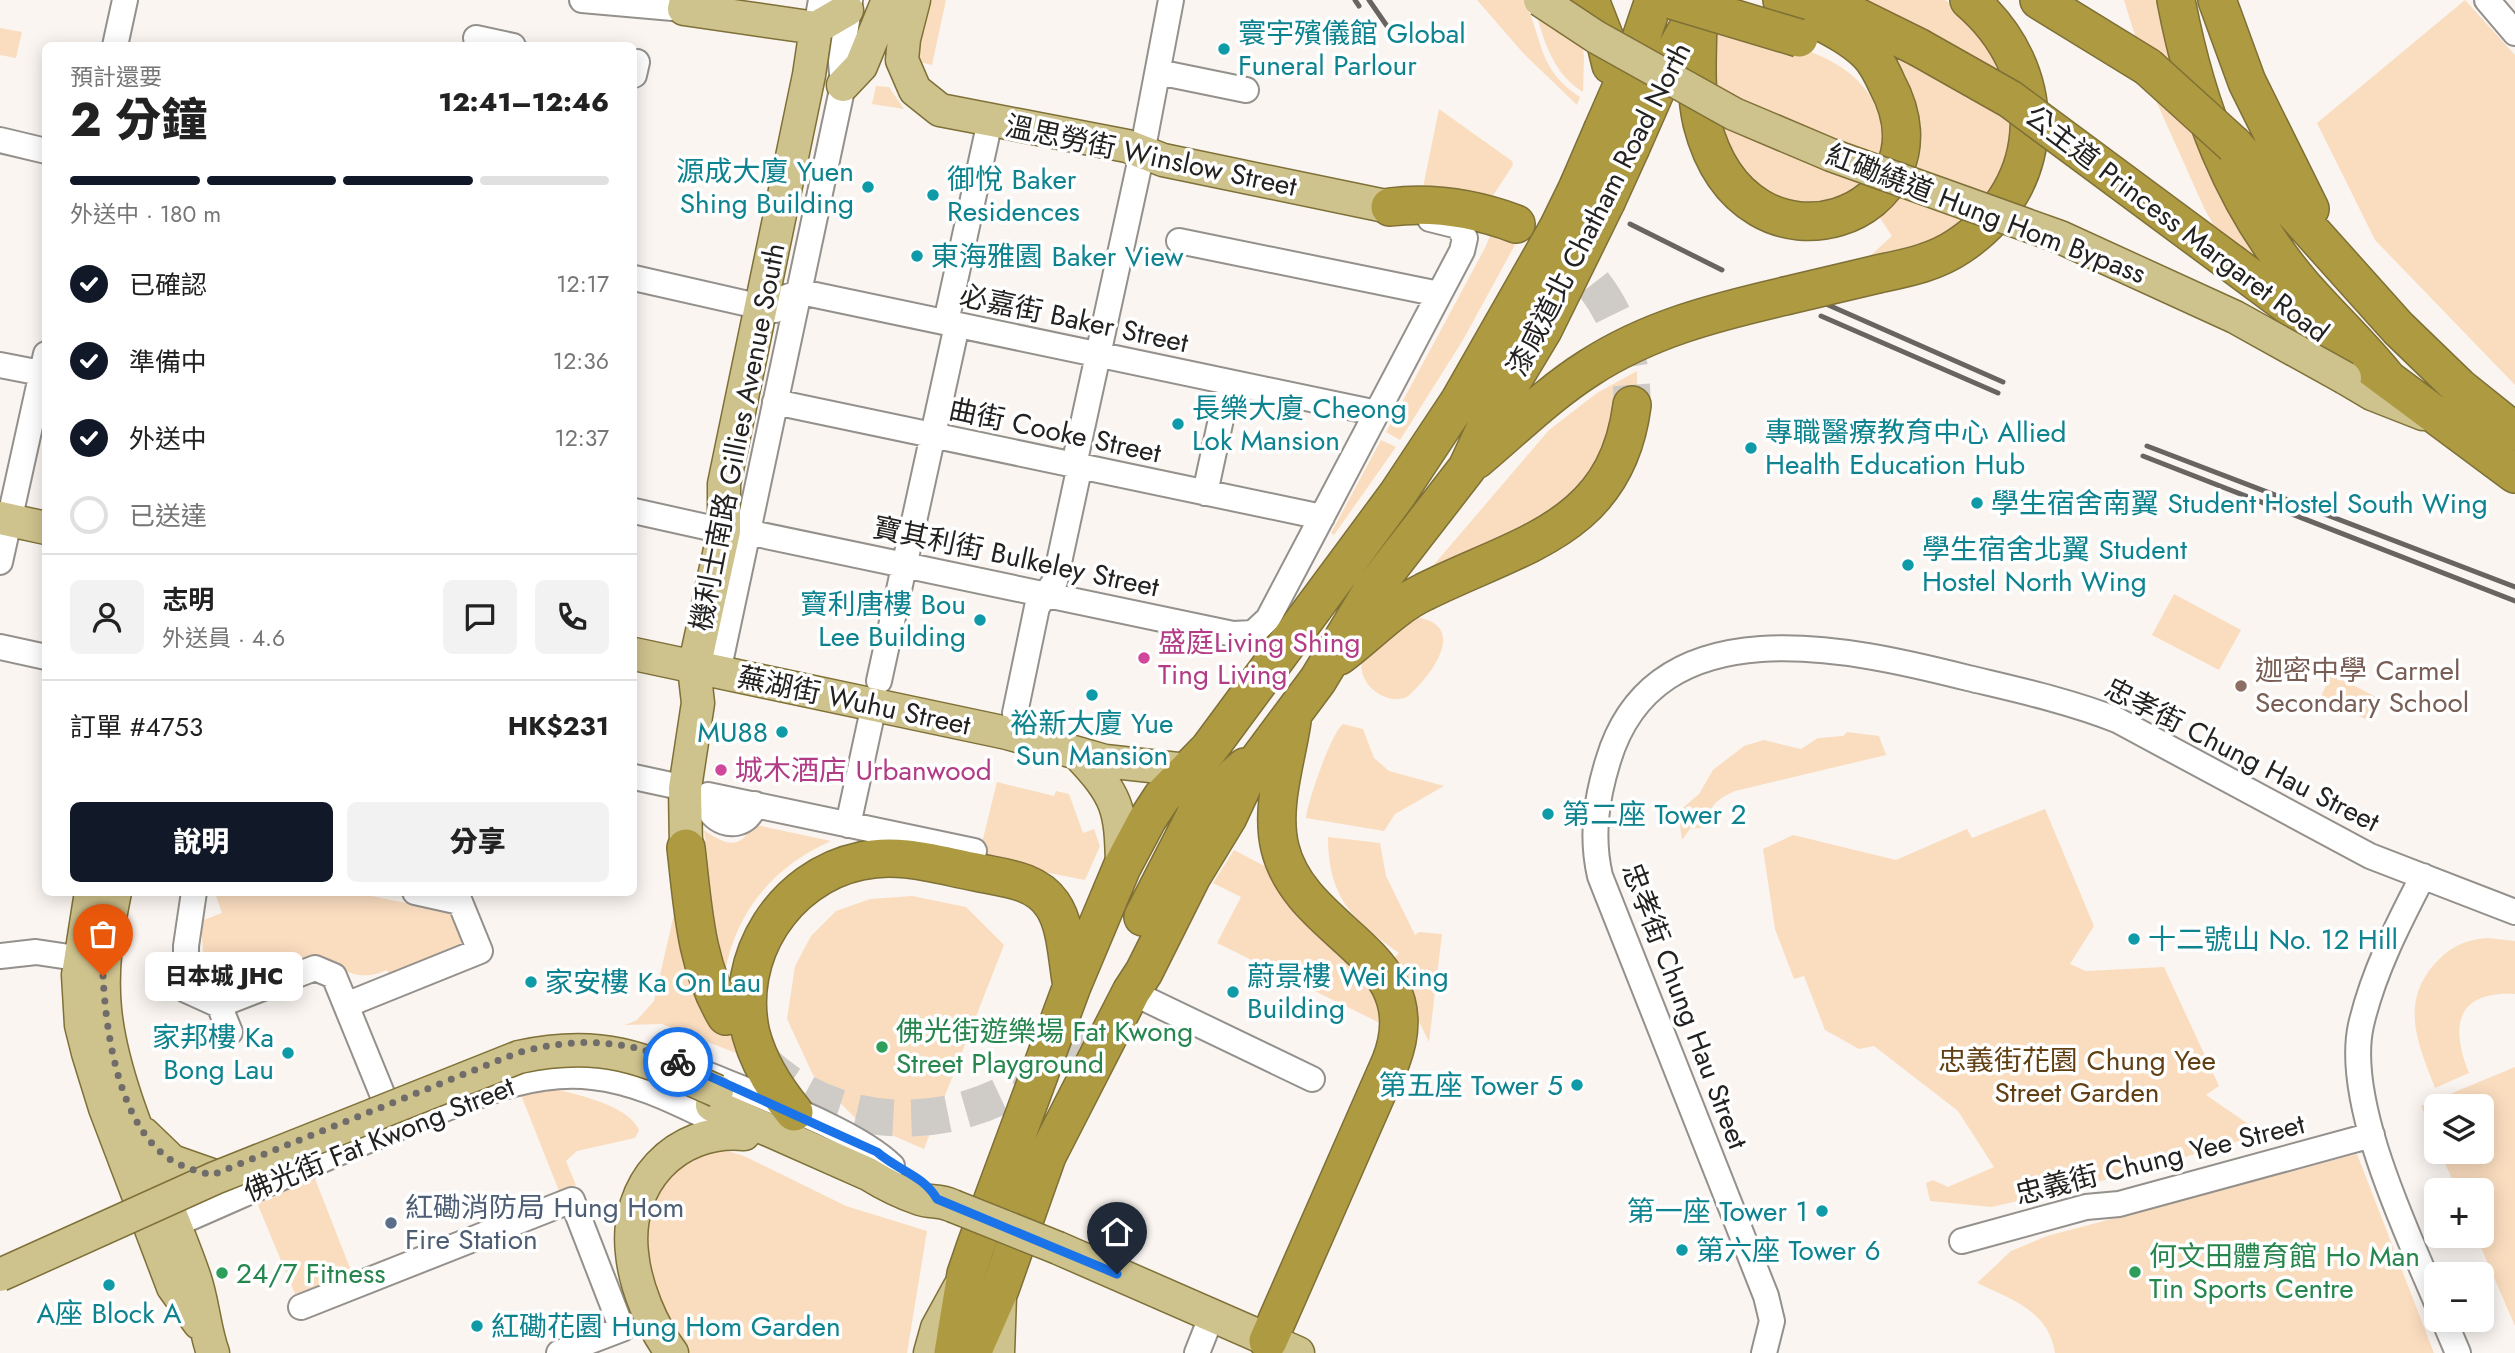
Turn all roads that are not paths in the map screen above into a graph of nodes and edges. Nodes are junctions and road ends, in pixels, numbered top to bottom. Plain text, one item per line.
1 (125, 0) edge
2 (582, 0) edge
3 (888, 0) edge
4 (914, 0) edge
5 (1171, 0) edge
6 (1540, 0) edge
7 (1590, 0) edge
8 (1654, 0) edge
9 (1969, 0) edge
10 (2039, 0) edge
11 (2068, 0) edge
12 (2176, 0) edge
13 (2217, 0) edge
14 (2487, 0) edge
15 (1691, 4) edge
16 (685, 5) edge
17 (829, 7) edge
18 (1802, 13) edge
19 (2515, 33) edge
20 (476, 38) dead end
21 (116, 42) edge
22 (494, 42) edge
23 (2148, 67) junction
24 (1158, 72) junction
25 (843, 85) junction
26 (1245, 90) dead end
27 (1617, 93) junction
28 (990, 121) junction
29 (1617, 138) junction
30 (0, 140) edge
31 (42, 150) edge
32 (1142, 153) junction
33 (1592, 194) junction
34 (1390, 207) junction
35 (1516, 224) dead end
36 (1179, 241) dead end
37 (2341, 268) junction
38 (637, 279) edge
39 (1439, 294) junction
40 (799, 304) junction
41 (760, 306) junction
42 (952, 324) junction
43 (1097, 354) junction
44 (0, 365) edge
45 (42, 374) edge
46 (2386, 377) junction
47 (1229, 382) junction
48 (775, 402) junction
49 (1632, 404) tunnel mouth
50 (1377, 413) junction
51 (2437, 419) junction
52 (2515, 432) edge
53 (933, 435) junction
54 (1467, 468) junction
55 (1075, 472) junction
56 (2515, 474) edge
57 (1205, 493) junction
58 (637, 512) edge
59 (1322, 517) junction
60 (4, 519) edge
61 (42, 527) edge
62 (736, 531) junction
63 (0, 562) edge
64 (905, 564) junction
65 (1047, 593) junction
66 (0, 647) edge
67 (637, 655) edge
68 (42, 656) edge
69 (1328, 664) junction
70 (706, 670) junction
71 (877, 693) junction
72 (1014, 713) dead end
73 (1293, 715) junction
74 (1265, 750) junction
75 (1074, 751) junction
76 (1198, 760) junction
77 (637, 778) edge
78 (685, 788) junction
79 (755, 804) dead end
80 (848, 825) junction
81 (686, 848) joint
82 (974, 852) dead end
83 (1122, 867) junction
84 (2423, 876) junction
85 (90, 896) edge
86 (114, 896) edge
87 (193, 896) edge
88 (433, 896) edge
89 (2515, 912) edge
90 (0, 956) edge
91 (91, 960) junction
92 (1072, 986) junction
93 (1130, 992) junction
94 (219, 1005) junction
95 (346, 1005) junction
96 (726, 1016) dead end
97 (1092, 1017) tunnel mouth
98 (230, 1032) dead end
99 (1312, 1079) dead end
100 (715, 1098) junction
101 (388, 1109) junction
102 (794, 1112) junction
103 (137, 1125) junction
104 (744, 1134) junction
105 (2372, 1135) junction
106 (212, 1175) junction
107 (888, 1175) junction
108 (159, 1218) junction
109 (1962, 1241) dead end
110 (2424, 1272) edge
111 (966, 1274) junction
112 (0, 1277) edge
113 (0, 1286) edge
114 (1000, 1289) junction
115 (301, 1307) dead end
116 (1212, 1315) junction
117 (2449, 1332) edge
118 (209, 1341) edge
119 (1283, 1347) edge
120 (559, 1353) edge
121 (672, 1353) edge
122 (930, 1353) edge
123 (953, 1353) edge
124 (972, 1353) edge
125 (998, 1353) edge
126 (1197, 1353) edge
127 (1764, 1353) edge
128 (2458, 1353) edge

1 - 21 street
2 - 16 street
3 - 25 main road
4 - 28 main road, 溫思勞街 Winslow Street
5 - 24 street
6 - 51 main road, 紅磡繞道 Hung Hom Bypass, bridge
7 - 27 highway
8 - 27 highway, 漆咸道北 Chatham Road North
9 - 54 highway, bridge
10 - 23 highway, 公主道 Princess Margaret Road
11 - 23 main road
12 - 46 highway
13 - 37 highway
14 - 19 street
15 - 18 highway, bridge
15 - 18 highway
15 - 29 highway, 漆咸道北 Chatham Road North
16 - 17 main road
17 - 25 street, 機利士南路 Gillies Avenue South
17 - 41 main road, 機利士南路 Gillies Avenue South
18 - 46 highway, 公主道 Princess Margaret Road, bridge
20 - 22 street
23 - 37 highway, 公主道 Princess Margaret Road, bridge
24 - 26 street
24 - 32 street
25 - 40 street, 機利士南路 Gillies Avenue South
27 - 29 highway, 漆咸道北 Chatham Road North
28 - 32 main road, 溫思勞街 Winslow Street
28 - 42 street
29 - 33 highway, 漆咸道北 Chatham Road North, bridge
30 - 31 street
32 - 34 main road, 溫思勞街 Winslow Street
32 - 43 street
33 - 54 highway, 漆咸道北 Chatham Road North
33 - 76 highway, 漆咸道北 Chatham Road North
34 - 35 highway
34 - 39 street, 溫思勞街 Winslow Street
36 - 39 street
37 - 52 highway, 公主道 Princess Margaret Road
38 - 41 street, 必嘉街 Baker Street
39 - 50 street
40 - 41 street, 必嘉街 Baker Street
40 - 42 street, 必嘉街 Baker Street
40 - 48 street, 機利士南路 Gillies Avenue South
41 - 62 main road, 機利士南路 Gillies Avenue South
42 - 43 street, 必嘉街 Baker Street
42 - 53 street
43 - 47 street, 必嘉街 Baker Street
43 - 55 street
44 - 45 street
45 - 60 street
46 - 51 highway, 公主道 Princess Margaret Road
47 - 50 street, 必嘉街 Baker Street
47 - 57 street
48 - 53 street, 曲街 Cooke Street
48 - 62 street, 機利士南路 Gillies Avenue South
49 - 69 highway
50 - 59 street
51 - 56 highway, 公主道 Princess Margaret Road
53 - 55 street, 曲街 Cooke Street
53 - 64 street
54 - 69 highway, 漆咸道北 Chatham Road North
55 - 57 street, 曲街 Cooke Street
55 - 65 street
57 - 59 street, 曲街 Cooke Street
58 - 62 street, 寶其利街 Bulkeley Street
59 - 65 street, 寶其利街 Bulkeley Street
60 - 61 main road
60 - 63 street
62 - 64 street, 寶其利街 Bulkeley Street
62 - 70 main road, 機利士南路 Gillies Avenue South
64 - 65 street, 寶其利街 Bulkeley Street
64 - 71 street
65 - 72 street
66 - 68 street
67 - 70 main road, 蕪湖街 Wuhu Street
69 - 73 highway, 漆咸道北 Chatham Road North
70 - 71 main road, 蕪湖街 Wuhu Street
70 - 78 main road, 機利士南路 Gillies Avenue South
71 - 75 main road, 蕪湖街 Wuhu Street
71 - 80 street
73 - 74 highway, 漆咸道北 Chatham Road North
73 - 119 highway
74 - 93 highway, 漆咸道北 Chatham Road North
74 - 97 highway
75 - 76 main road, 蕪湖街 Wuhu Street
75 - 83 main road
76 - 83 highway, 漆咸道北 Chatham Road North
77 - 78 street
78 - 81 main road, 機利士南路 Gillies Avenue South
79 - 80 street
80 - 82 street
81 - 96 highway
83 - 92 highway, 漆咸道北 Chatham Road North
84 - 89 street, 忠孝街 Chung Hau Street
84 - 105 street
84 - 127 street, 忠孝街 Chung Hau Street
85 - 91 main road
86 - 91 main road
87 - 94 street
88 - 95 street
90 - 91 street
91 - 103 main road
91 - 108 main road
92 - 102 highway
92 - 111 highway, 漆咸道北 Chatham Road North
93 - 99 street
93 - 114 highway, 漆咸道北 Chatham Road North
94 - 95 street
94 - 98 street
95 - 101 street
100 - 107 main road
100 - 112 main road, bridge
100 - 113 main road
101 - 102 street, 佛光街 Fat Kwong Street
101 - 106 street, 佛光街 Fat Kwong Street
102 - 107 street, 佛光街 Fat Kwong Street
103 - 106 main road
103 - 108 main road
104 - 107 street, 佛光街 Fat Kwong Street
104 - 108 street, 佛光街 Fat Kwong Street
104 - 121 main road
105 - 109 street, 忠義街 Chung Yee Street
105 - 110 street
106 - 108 street, 佛光街 Fat Kwong Street
107 - 116 main road, bridge
108 - 112 street
108 - 118 main road
111 - 122 main road, 漆咸道北 Chatham Road North
111 - 123 highway, 漆咸道北 Chatham Road North
114 - 124 highway, 漆咸道北 Chatham Road North
114 - 125 main road, 漆咸道北 Chatham Road North
115 - 120 street
116 - 119 main road
116 - 126 street
117 - 128 street

